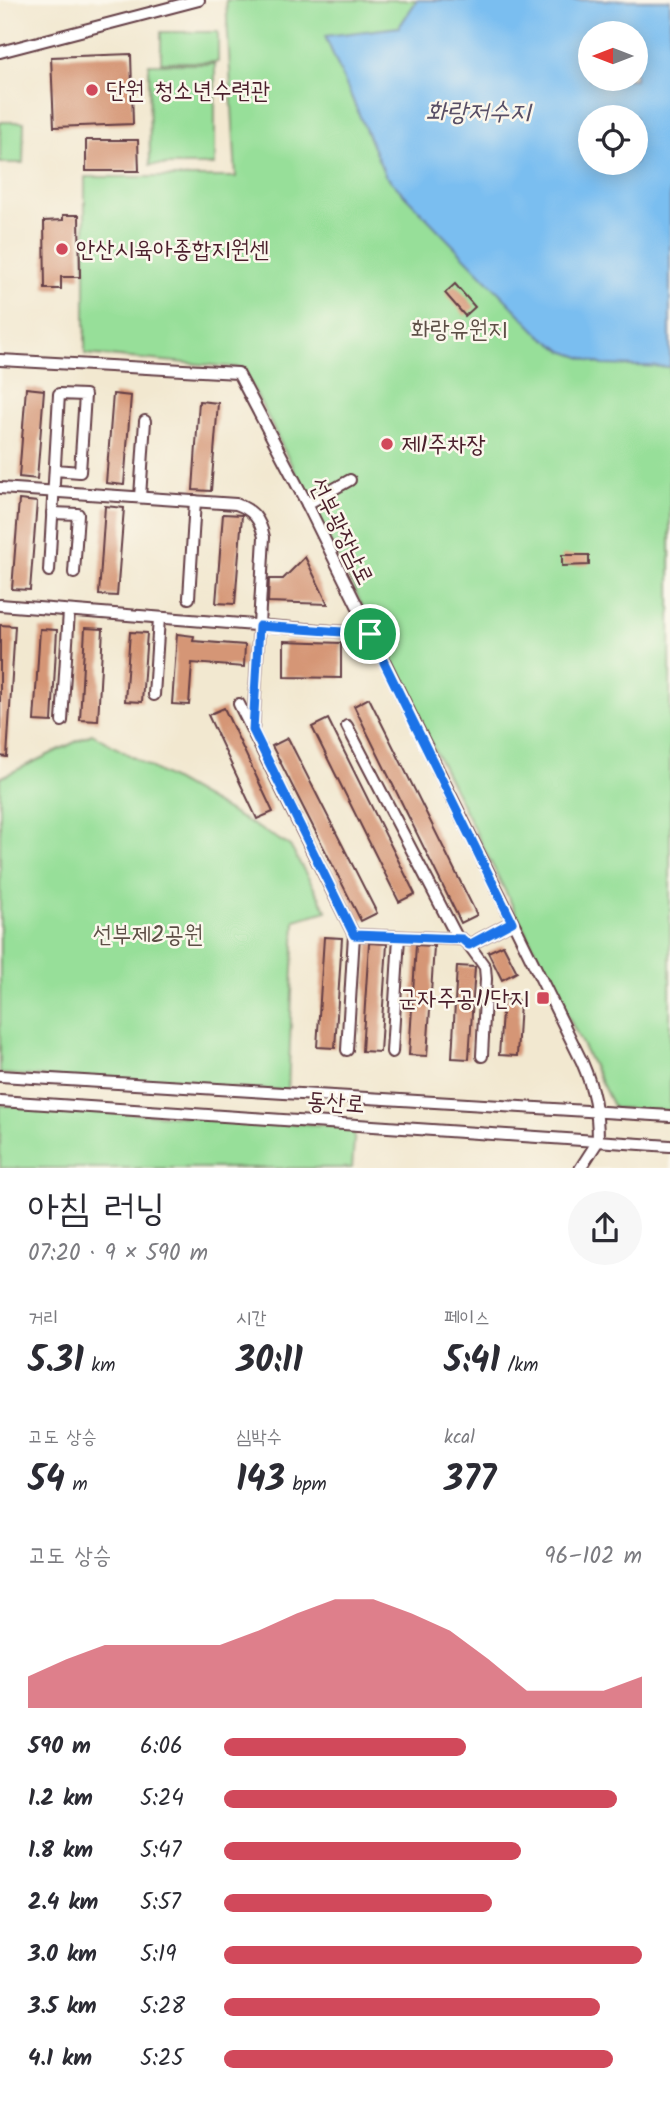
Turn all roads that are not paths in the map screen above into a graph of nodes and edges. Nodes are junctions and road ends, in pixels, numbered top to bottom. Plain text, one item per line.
1 (199, 0) edge
2 (0, 52) edge
3 (0, 360) edge
4 (145, 421) dead end
5 (55, 470) junction
6 (350, 480) dead end
7 (0, 488) edge
8 (54, 491) junction
9 (140, 497) junction
10 (195, 501) junction
11 (307, 504) junction
12 (52, 513) junction
13 (49, 571) dead end
14 (74, 573) dead end
15 (189, 597) dead end
16 (0, 605) edge
17 (69, 611) junction
18 (159, 618) junction
19 (259, 626) junction
20 (370, 634) junction
21 (154, 695) dead end
22 (239, 704) dead end
23 (62, 720) dead end
24 (347, 726) dead end
25 (253, 730) junction
26 (512, 922) junction
27 (354, 935) junction
28 (398, 937) junction
29 (458, 939) junction
30 (469, 945) junction
31 (346, 1049) dead end
32 (392, 1052) dead end
33 (482, 1056) dead end
34 (0, 1076) edge
35 (0, 1101) edge
36 (598, 1113) junction
37 (670, 1116) edge
38 (597, 1141) junction
39 (670, 1146) edge
40 (580, 1168) edge

1 - 2 street
3 - 11 street, 선부광장남로
4 - 9 street
5 - 5 street
5 - 8 street
6 - 11 street
7 - 8 street
8 - 9 street
8 - 12 street
9 - 10 street
10 - 15 street
10 - 19 street
11 - 20 street, 선부광장남로
12 - 13 street
12 - 14 street
16 - 17 street
17 - 18 street
17 - 23 street
18 - 19 street
18 - 21 street
19 - 20 street
19 - 25 street
20 - 26 street, 선부광장남로
22 - 25 street
24 - 29 street
25 - 27 street
26 - 30 street
26 - 36 street, 선부광장남로
27 - 28 street
27 - 31 street
28 - 29 street
28 - 32 street
29 - 30 street
30 - 33 street
34 - 36 street, 동산로
35 - 38 street, 동산로
36 - 37 street, 동산로
36 - 38 street, 선부광장남로
38 - 39 street, 동산로
38 - 40 street

